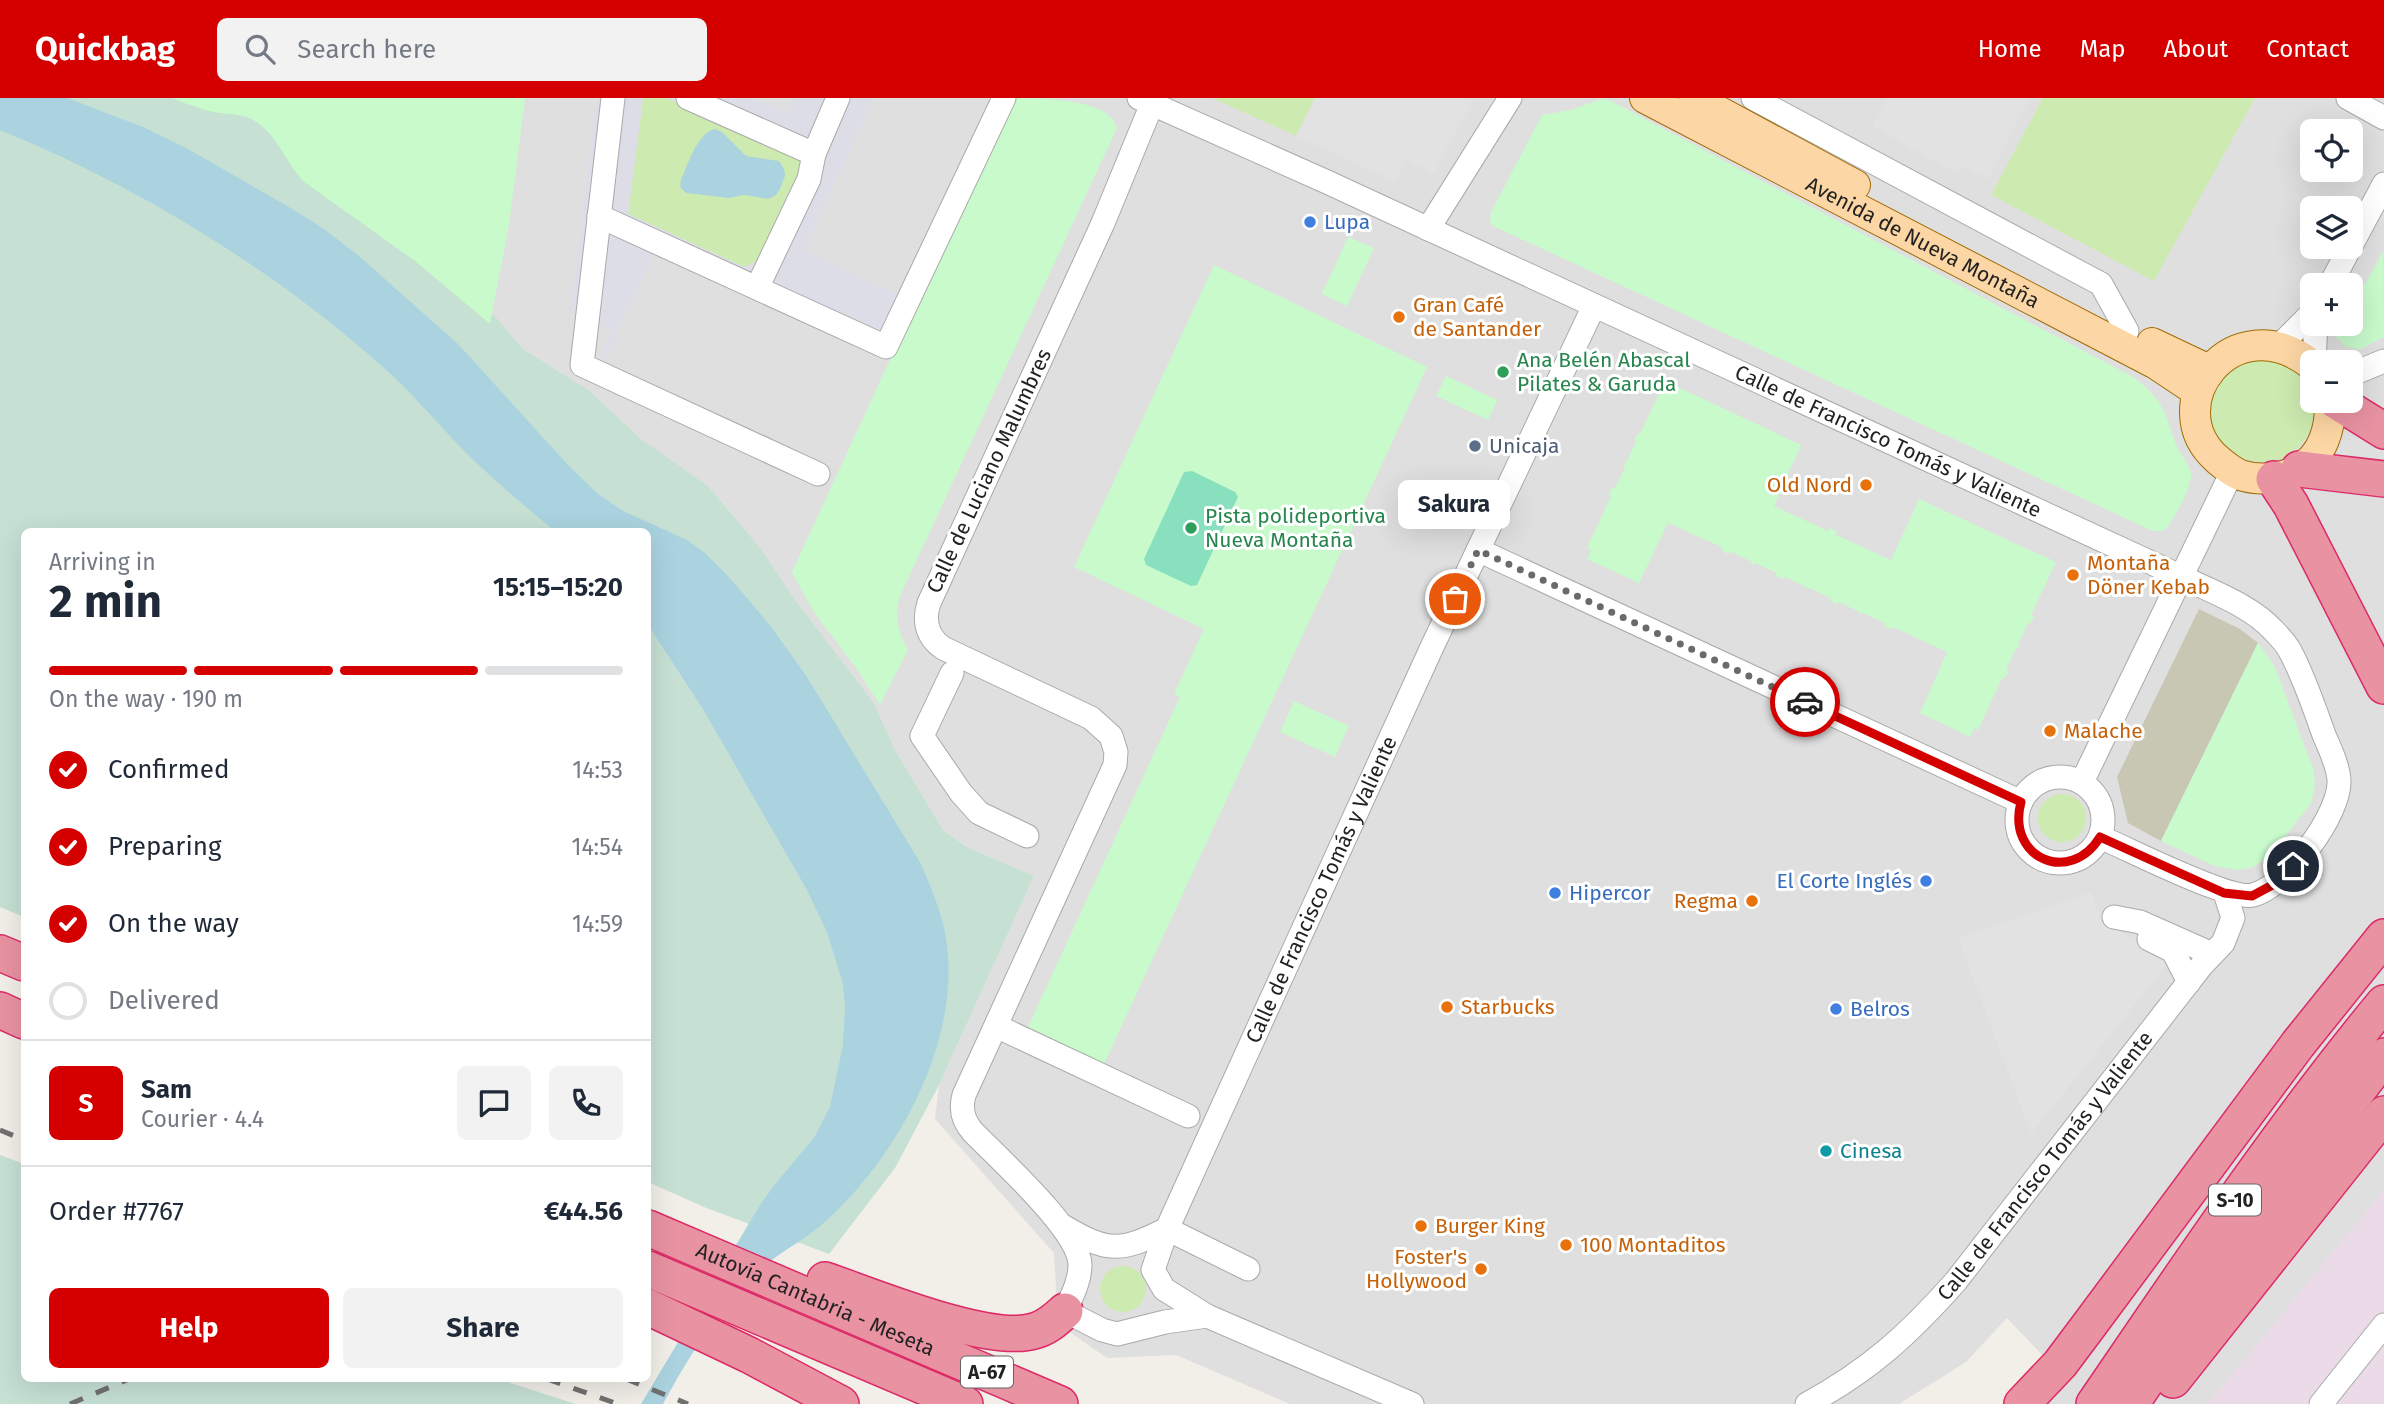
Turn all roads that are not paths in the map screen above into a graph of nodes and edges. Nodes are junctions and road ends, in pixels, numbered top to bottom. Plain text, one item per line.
1 (613, 98) edge
2 (688, 98) edge
3 (838, 98) edge
4 (1003, 98) edge
5 (1510, 98) edge
6 (1644, 98) edge
7 (1753, 98) edge
8 (2348, 98) edge
9 (1709, 100) edge
10 (1146, 101) edge
11 (2384, 118) edge
12 (814, 154) junction
13 (2384, 184) edge
14 (600, 216) junction
15 (1428, 229) junction
16 (2336, 273) edge
17 (757, 288) junction
18 (1594, 306) junction
19 (2300, 325) edge
20 (2127, 331) junction
21 (2278, 347) junction
22 (2300, 355) edge
23 (2384, 361) edge
24 (2363, 370) edge
25 (2203, 381) junction
26 (2330, 413) edge
27 (2355, 413) edge
28 (2384, 431) edge
29 (2232, 472) junction
30 (818, 474) dead end
31 (2286, 474) junction
32 (2384, 479) edge
33 (1478, 550) junction
34 (2182, 577) junction
35 (952, 673) dead end
36 (2384, 686) edge
37 (2082, 782) junction
38 (2021, 802) junction
39 (1027, 836) dead end
40 (2100, 837) junction
41 (2224, 893) junction
42 (2384, 937) edge
43 (0, 953) edge
44 (2212, 954) junction
45 (21, 962) edge
46 (2189, 982) junction
47 (0, 993) edge
48 (21, 1003) edge
49 (2384, 1003) edge
50 (0, 1010) edge
51 (21, 1020) edge
52 (996, 1026) junction
53 (2384, 1056) edge
54 (2384, 1114) edge
55 (1188, 1116) dead end
56 (2384, 1133) edge
57 (2226, 1141) junction
58 (651, 1216) edge
59 (1061, 1224) junction
60 (651, 1229) edge
61 (1167, 1229) junction
62 (686, 1236) junction
63 (2281, 1246) junction
64 (1248, 1269) dead end
65 (651, 1270) edge
66 (781, 1274) junction
67 (651, 1308) edge
68 (1065, 1311) junction
69 (1207, 1316) junction
70 (2384, 1325) edge
71 (841, 1404) edge
72 (965, 1404) edge
73 (1060, 1404) edge
74 (1412, 1404) edge
75 (1807, 1404) edge
76 (2022, 1404) edge
77 (2070, 1404) edge
78 (2094, 1404) edge
79 (2131, 1404) edge
80 (2154, 1404) edge
81 (2321, 1404) edge

1 - 14 street
2 - 12 street
3 - 12 street
4 - 17 street
5 - 15 street
6 - 25 main road, Avenida de Nueva Montaña
7 - 20 street
8 - 11 street
9 - 20 main road, Avenida de Nueva Montaña
10 - 15 street, Calle de Francisco Tomás y Valiente
10 - 52 street, Calle de Luciano Malumbres
12 - 17 street
13 - 16 street
14 - 17 street
14 - 30 street
15 - 18 street, Calle de Francisco Tomás y Valiente
18 - 33 street, Calle de Francisco Tomás y Valiente
18 - 34 street, Calle de Francisco Tomás y Valiente
19 - 21 street
20 - 25 main road, Avenida de Nueva Montaña
21 - 22 main road
21 - 25 main road
23 - 24 street
25 - 29 main road
26 - 31 main road
27 - 28 highway
29 - 31 main road
29 - 34 street
31 - 32 highway
31 - 36 highway
33 - 38 street
33 - 61 street, Calle de Francisco Tomás y Valiente
34 - 37 street
34 - 41 street, Calle de Francisco Tomás y Valiente
35 - 39 street
37 - 38 street
37 - 40 street
38 - 40 street
40 - 41 street, Calle de Francisco Tomás y Valiente
41 - 44 street, Calle de Francisco Tomás y Valiente
42 - 57 highway
43 - 45 highway
44 - 46 street, Calle de Francisco Tomás y Valiente
44 - 46 street
46 - 75 street, Calle de Francisco Tomás y Valiente
47 - 48 highway
49 - 78 highway, S-10
50 - 51 highway
52 - 55 street
52 - 59 street, Calle de Luciano Malumbres
53 - 79 highway, S-10
54 - 63 highway
56 - 63 highway
57 - 76 highway
57 - 77 highway
58 - 62 highway
59 - 61 street, Calle de Luciano Malumbres
59 - 68 street, Calle de Luciano Malumbres
60 - 62 highway, Autovía Cantabria - Meseta
61 - 64 street
61 - 69 street, Calle de Francisco Tomás y Valiente
62 - 66 highway
63 - 80 highway
65 - 72 highway, Autovía Cantabria - Meseta / A-67
66 - 68 highway
66 - 73 highway, Autovía Cantabria - Meseta / A-67
67 - 71 highway
68 - 69 street
69 - 74 street
70 - 81 street

